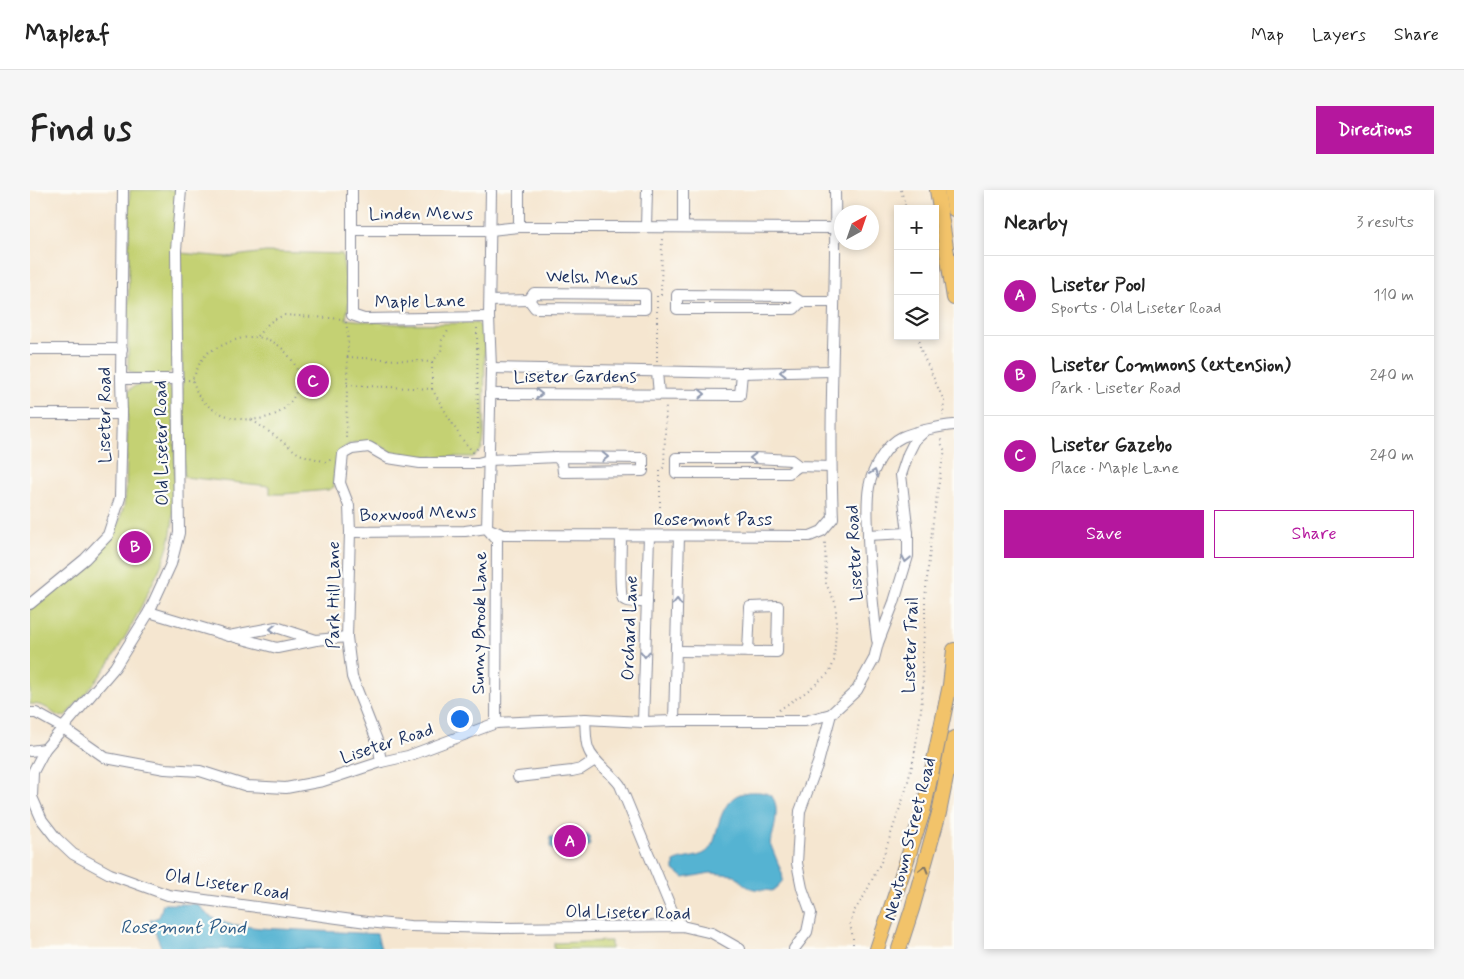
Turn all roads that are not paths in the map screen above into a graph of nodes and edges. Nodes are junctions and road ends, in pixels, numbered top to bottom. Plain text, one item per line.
1 (123, 190) edge
2 (181, 190) edge
3 (352, 190) edge
4 (491, 190) edge
5 (519, 190) edge
6 (647, 190) edge
7 (683, 190) edge
8 (835, 190) edge
9 (937, 190) edge
10 (951, 190) edge
11 (835, 205) edge
12 (954, 209) edge
13 (519, 227) junction
14 (646, 227) junction
15 (683, 227) junction
16 (834, 228) edge
17 (352, 230) junction
18 (491, 230) junction
19 (835, 250) edge
20 (954, 298) edge
21 (529, 300) junction
22 (490, 301) junction
23 (801, 302) junction
24 (834, 302) junction
25 (489, 316) junction
26 (30, 349) edge
27 (122, 349) junction
28 (491, 368) junction
29 (832, 371) junction
30 (657, 372) junction
31 (742, 373) junction
32 (121, 379) junction
33 (183, 380) junction
34 (490, 394) junction
35 (662, 394) junction
36 (30, 414) edge
37 (122, 414) junction
38 (954, 425) edge
39 (926, 430) junction
40 (557, 457) junction
41 (488, 460) junction
42 (799, 466) junction
43 (831, 467) junction
44 (487, 528) junction
45 (350, 532) junction
46 (908, 533) junction
47 (868, 535) junction
48 (621, 536) junction
49 (655, 536) junction
50 (679, 536) junction
51 (647, 602) junction
52 (30, 604) edge
53 (149, 612) junction
54 (231, 636) junction
55 (347, 637) junction
56 (316, 640) junction
57 (878, 643) junction
58 (954, 650) edge
59 (676, 651) junction
60 (748, 652) junction
61 (30, 713) edge
62 (831, 714) junction
63 (585, 720) junction
64 (674, 721) junction
65 (643, 722) junction
66 (496, 724) junction
67 (63, 728) junction
68 (953, 747) edge
69 (46, 749) junction
70 (30, 752) edge
71 (596, 760) junction
72 (381, 762) junction
73 (518, 777) dead end
74 (896, 897) junction
75 (915, 900) junction
76 (682, 926) junction
77 (740, 949) edge
78 (794, 949) edge
79 (877, 949) edge
80 (899, 949) edge

1 - 27 street, Liseter Road
2 - 33 street, Old Liseter Road
3 - 17 street
4 - 18 street
5 - 13 street
6 - 14 street
7 - 15 street
8 - 11 street, Rosemont Pass
9 - 20 main road
10 - 12 main road
13 - 14 street, Linden Mews
13 - 18 street, Linden Mews
14 - 15 street, Linden Mews
15 - 16 street, Linden Mews
17 - 18 street, Linden Mews
17 - 25 street, Maple Lane
18 - 22 street
19 - 24 street, Rosemont Pass
21 - 21 street, Welsh Mews
21 - 22 street, Welsh Mews
22 - 25 street
23 - 23 street
23 - 24 street
24 - 29 street, Rosemont Pass
25 - 28 street
26 - 27 street
27 - 32 street, Liseter Road
28 - 30 street, Liseter Gardens
28 - 34 street
29 -> 31 street, Liseter Gardens
29 - 43 street, Rosemont Pass
30 - 31 street, Liseter Gardens
30 - 35 street, Liseter Gardens
35 -> 31 street, Liseter Gardens
32 - 33 street
32 - 37 street, Liseter Road
33 - 53 street, Old Liseter Road
34 -> 35 street, Liseter Gardens
34 - 41 street
36 - 37 street
37 - 52 street, Liseter Road
38 - 39 street, Liseter Road
39 - 46 street, Liseter Road
47 -> 39 street, Liseter Road
40 -> 40 street
40 - 41 street
41 - 44 street
41 - 45 street, Park Hill Lane
42 -> 42 street
42 - 43 street
43 - 50 street, Rosemont Pass
44 - 45 street, Boxwood Mews
44 - 48 street, Rosemont Pass
44 - 66 street, Sunny Brook Lane
45 - 55 street, Park Hill Lane
46 - 47 street
46 -> 57 street, Liseter Road
47 - 57 street, Liseter Road
48 - 49 street, Rosemont Pass
48 - 51 street
49 - 50 street, Rosemont Pass
49 - 51 street, Orchard Lane
59 -> 50 street
51 -> 65 street, Orchard Lane
53 - 54 street
53 - 67 street, Old Liseter Road
54 - 56 street
56 -> 54 street
55 - 56 street
55 - 72 street, Park Hill Lane
57 - 62 street, Liseter Road
58 - 74 main road, Newtown Street Road
59 - 60 street
59 - 64 street
60 - 60 street
61 - 67 street, Liseter Road
62 - 64 street, Liseter Road
62 - 78 street
63 - 65 street, Liseter Road
63 - 66 street, Liseter Road
63 - 71 street
64 - 65 street, Liseter Road
66 - 72 street, Liseter Road
67 - 69 street, Old Liseter Road
67 - 72 street, Liseter Road
75 -> 68 main road, Newtown Street Road
69 - 70 street
69 - 76 street, Old Liseter Road
71 - 73 street
71 - 76 street
74 - 75 main road
74 - 79 main road, Newtown Street Road
75 - 80 main road, Newtown Street Road
76 - 77 street, Old Liseter Road

